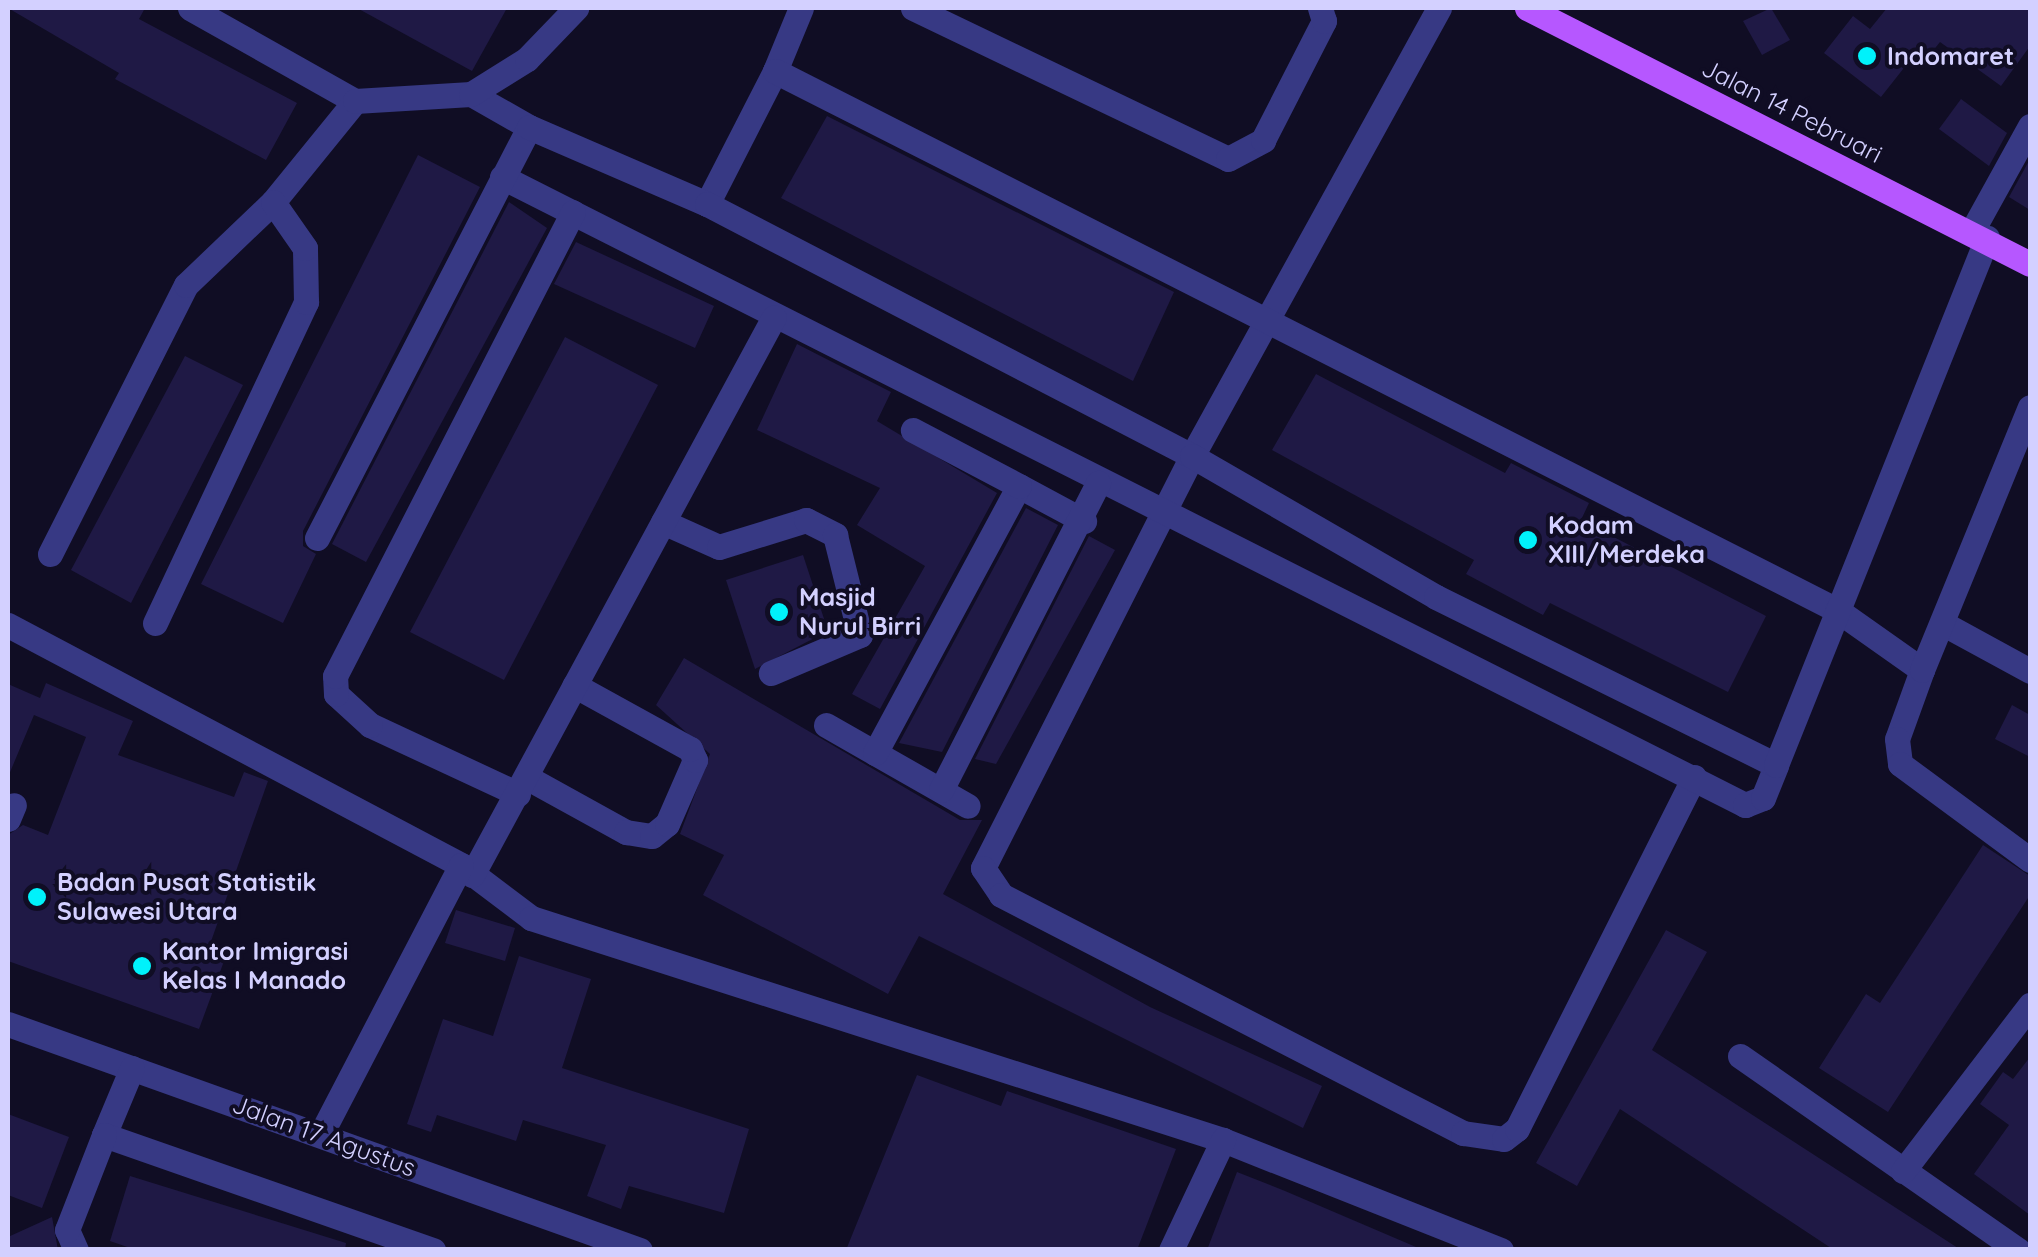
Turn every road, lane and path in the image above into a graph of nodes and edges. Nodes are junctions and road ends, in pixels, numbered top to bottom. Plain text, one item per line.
1 (190, 8) edge
2 (576, 8) edge
3 (801, 8) edge
4 (913, 8) edge
5 (1320, 8) edge
6 (1439, 8) edge
7 (1528, 8) edge
8 (775, 71) junction
9 (471, 94) junction
10 (355, 101) junction
11 (2030, 126) edge
12 (530, 127) junction
13 (502, 176) junction
14 (273, 202) junction
15 (707, 204) junction
16 (572, 212) junction
17 (1979, 235) junction
18 (2030, 264) edge
19 (774, 317) junction
20 (1267, 320) junction
21 (2029, 402) edge
22 (913, 430) dead end
23 (1192, 456) junction
24 (1098, 483) junction
25 (1018, 486) junction
26 (1162, 514) junction
27 (1084, 520) junction
28 (663, 522) junction
29 (317, 538) dead end
30 (50, 554) dead end
31 (1838, 610) junction
32 (1466, 612) junction
33 (155, 623) dead end
34 (1942, 623) junction
35 (8, 625) edge
36 (1452, 652) junction
37 (1922, 670) junction
38 (2030, 671) edge
39 (771, 674) dead end
40 (574, 686) junction
41 (826, 725) dead end
42 (875, 753) junction
43 (1776, 765) junction
44 (1694, 778) junction
45 (523, 786) junction
46 (941, 790) junction
47 (968, 806) dead end
48 (2030, 860) edge
49 (467, 870) junction
50 (2030, 1004) edge
51 (8, 1024) edge
52 (1740, 1056) dead end
53 (132, 1068) junction
54 (321, 1134) junction
55 (104, 1136) junction
56 (1223, 1140) junction
57 (1903, 1171) junction
58 (360, 1224) junction
59 (611, 1245) edge
60 (76, 1250) edge
61 (350, 1250) edge
62 (434, 1250) edge
63 (640, 1250) edge
64 (1171, 1250) edge
65 (1501, 1250) edge
66 (2018, 1250) edge

1 - 10 street
2 - 9 street
3 - 8 street
4 - 5 street
6 - 20 street
7 - 17 main road, Jalan 14 Pebruari
8 - 15 street
8 - 20 street
9 - 10 street
9 - 12 street
10 - 14 street
11 - 17 street
12 - 13 street
12 - 15 street
13 - 16 street
13 - 29 street
14 - 30 street
14 - 33 street
15 - 23 street
16 - 19 street
16 - 45 street
17 - 18 main road, Jalan 14 Pebruari
17 - 31 street
19 - 24 street
19 - 28 street
20 - 23 street
20 - 31 street
21 - 34 street
22 - 25 street
23 - 26 street
23 - 32 street
24 - 26 street
24 - 27 street
25 - 27 street
25 - 42 street
26 - 36 street
26 - 44 street
27 - 46 street
28 - 39 street
28 - 40 street
31 - 37 street
31 - 43 street
32 - 36 street
32 - 43 street
34 - 37 street
34 - 38 street
35 - 49 street
36 - 44 street
37 - 48 street
40 - 45 street
40 - 45 street
41 - 42 street
42 - 46 street
43 - 44 street
45 - 49 street
46 - 47 street
49 - 54 street
49 - 56 street
50 - 57 street
51 - 53 street, Jalan 17 Agustus
52 - 57 street
53 - 54 street, Jalan 17 Agustus
53 - 55 street
54 - 59 street, Jalan 17 Agustus
55 - 58 street
55 - 60 street
56 - 64 street
56 - 65 street
57 - 66 street
58 - 61 street
58 - 62 street
59 - 63 street, Jalan 17 Agustus

